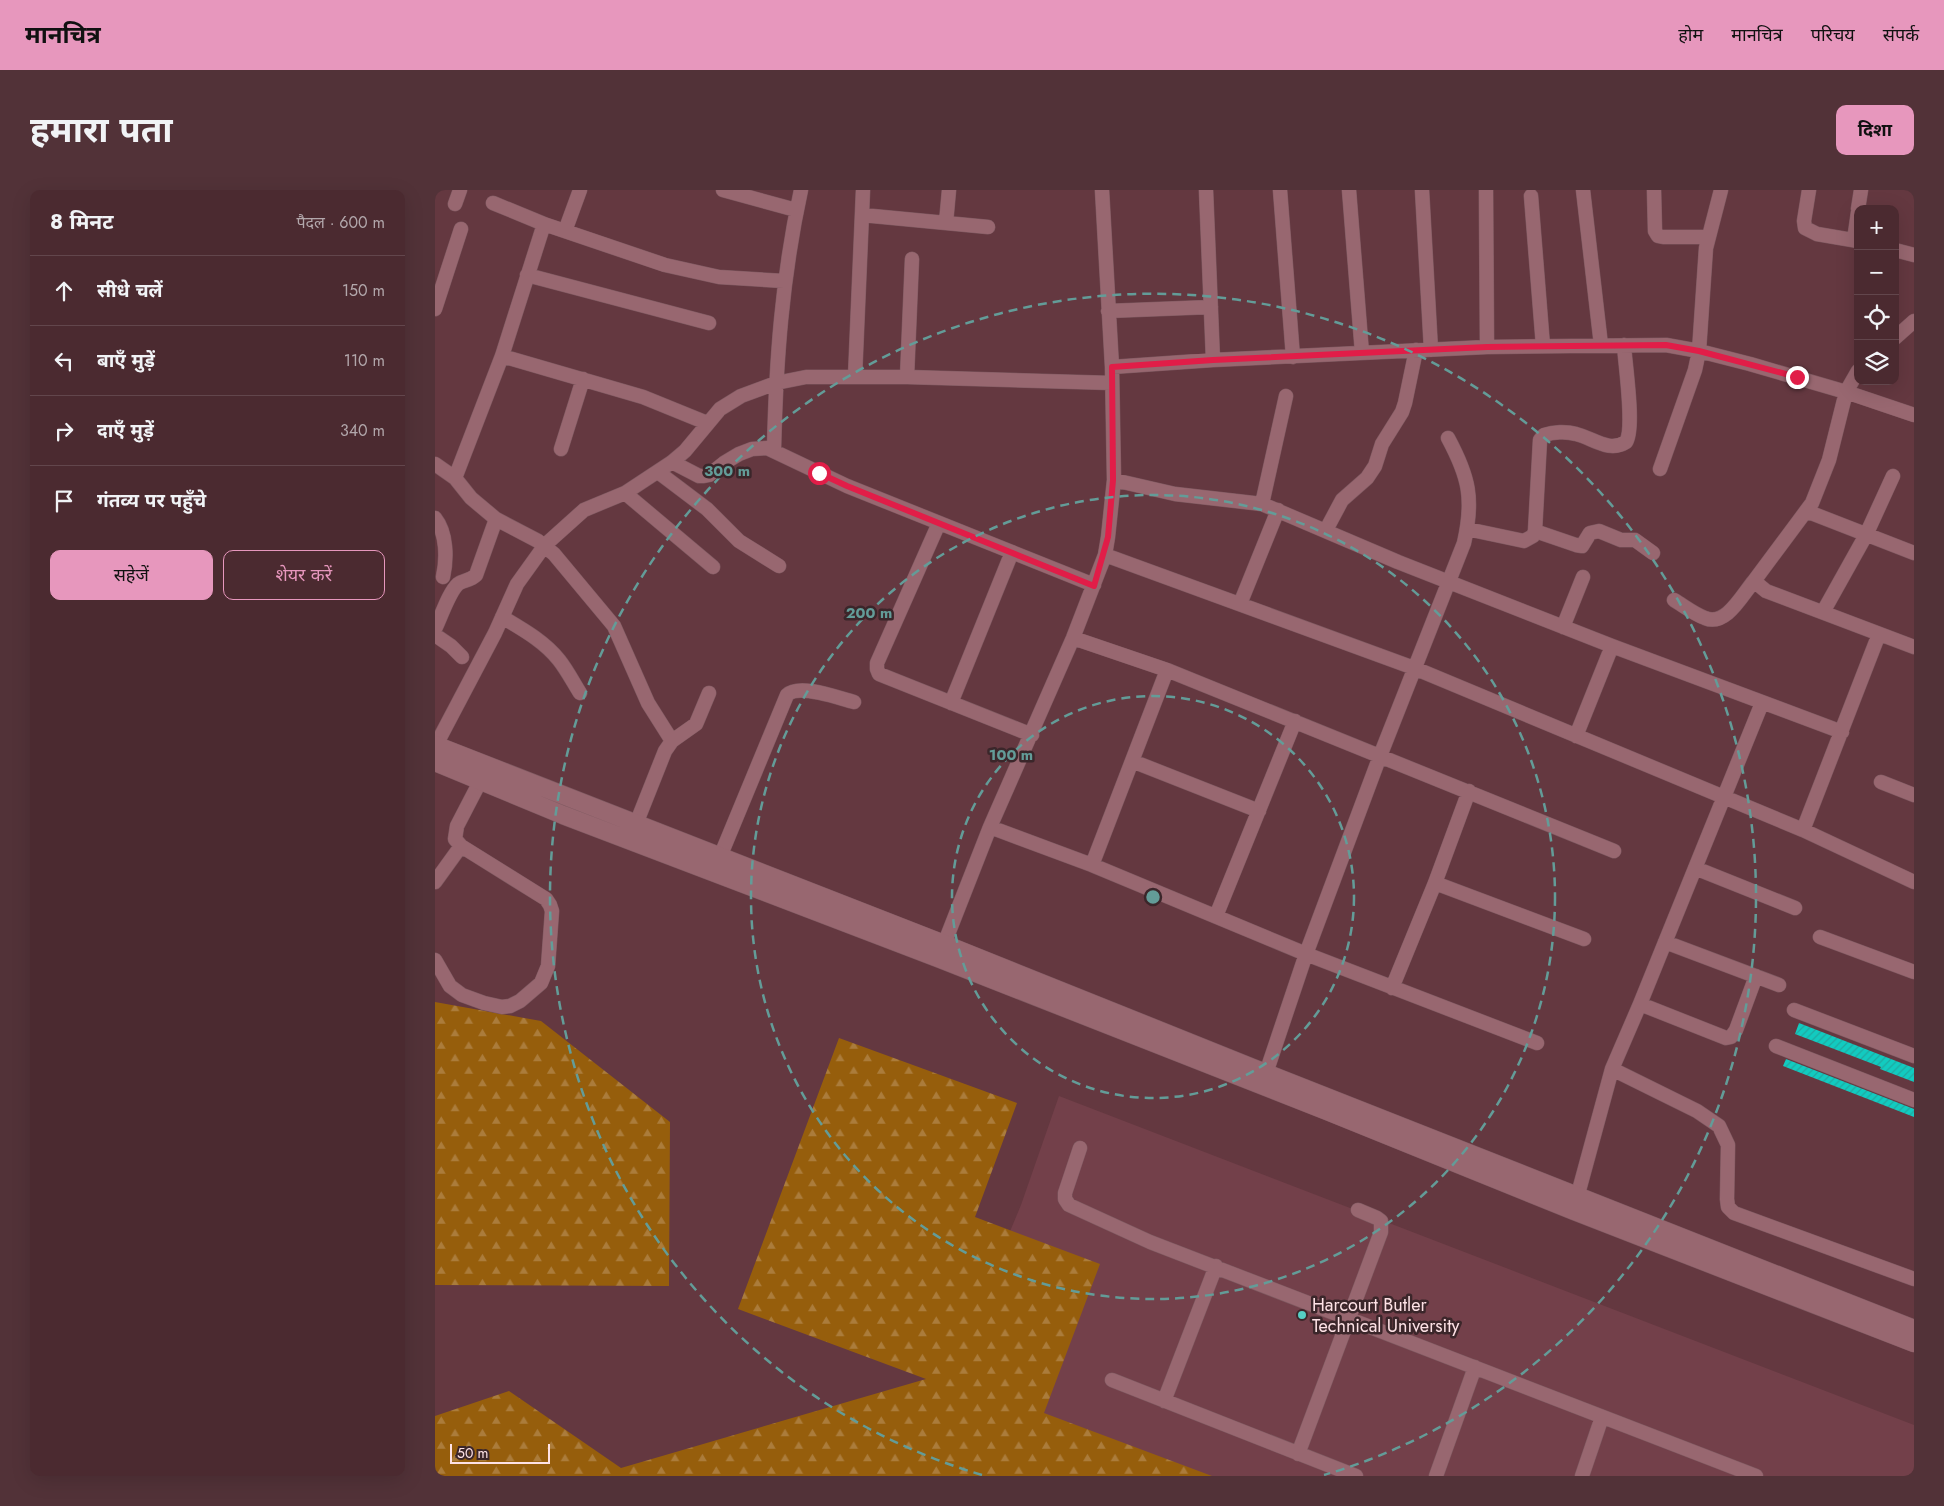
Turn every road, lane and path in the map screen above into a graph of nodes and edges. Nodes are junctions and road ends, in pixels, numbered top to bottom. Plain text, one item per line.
1 (460, 190) edge
2 (580, 190) edge
3 (723, 190) edge
4 (801, 190) edge
5 (863, 190) edge
6 (949, 190) edge
7 (1102, 190) edge
8 (1206, 190) edge
9 (1280, 190) edge
10 (1349, 190) edge
11 (1422, 190) edge
12 (1486, 190) edge
13 (1583, 190) edge
14 (1654, 190) edge
15 (1721, 190) edge
16 (1809, 190) edge
17 (1861, 190) edge
18 (1531, 196) dead end
19 (493, 203) dead end
20 (455, 204) dead end
21 (1859, 205) edge
22 (796, 210) junction
23 (862, 215) junction
24 (946, 223) junction
25 (544, 224) junction
26 (988, 227) dead end
27 (461, 229) dead end
28 (565, 231) junction
29 (1708, 237) junction
30 (1854, 240) edge
31 (1899, 251) edge
32 (1914, 255) edge
33 (911, 258) dead end
34 (527, 275) junction
35 (784, 281) junction
36 (1211, 308) junction
37 (435, 309) edge
38 (1108, 311) junction
39 (1914, 321) edge
40 (709, 323) dead end
41 (1899, 334) edge
42 (1601, 345) junction
43 (1624, 345) junction
44 (1543, 346) junction
45 (1487, 347) junction
46 (1415, 350) junction
47 (1431, 350) junction
48 (1699, 351) junction
49 (1362, 353) junction
50 (502, 356) junction
51 (1293, 357) junction
52 (1213, 360) junction
53 (1112, 367) junction
54 (855, 377) junction
55 (907, 377) junction
56 (1854, 378) edge
57 (583, 379) junction
58 (1112, 382) junction
59 (776, 384) junction
60 (1846, 392) junction
61 (1286, 396) dead end
62 (1914, 415) edge
63 (698, 419) junction
64 (1448, 438) dead end
65 (561, 449) dead end
66 (774, 450) junction
67 (673, 462) junction
68 (435, 464) edge
69 (1660, 469) dead end
70 (658, 472) junction
71 (1893, 476) dead end
72 (455, 478) junction
73 (1113, 480) junction
74 (625, 493) junction
75 (1262, 504) junction
76 (1278, 510) junction
77 (1806, 511) junction
78 (435, 518) edge
79 (502, 522) junction
80 (939, 523) junction
81 (1467, 529) junction
82 (1326, 530) junction
83 (1535, 531) junction
84 (1866, 535) junction
85 (545, 545) junction
86 (1012, 552) junction
87 (1653, 553) dead end
88 (1914, 553) edge
89 (1105, 555) junction
90 (779, 566) dead end
91 (713, 567) dead end
92 (439, 576) edge
93 (1583, 577) dead end
94 (1448, 581) junction
95 (1754, 581) junction
96 (461, 582) junction
97 (1094, 586) junction
98 (1674, 600) dead end
99 (1240, 604) junction
100 (1823, 612) junction
101 (502, 617) junction
102 (1563, 627) junction
103 (435, 629) edge
104 (1879, 634) junction
105 (435, 635) edge
106 (1073, 638) junction
107 (1612, 646) junction
108 (1914, 647) edge
109 (462, 657) dead end
110 (1414, 668) junction
111 (1167, 670) junction
112 (709, 693) dead end
113 (580, 694) dead end
114 (854, 702) dead end
115 (951, 703) junction
116 (1762, 703) junction
117 (1295, 721) junction
118 (1841, 732) junction
119 (1032, 735) junction
120 (1576, 736) junction
121 (672, 741) junction
122 (435, 751) edge
123 (1380, 756) junction
124 (1132, 761) junction
125 (484, 773) junction
126 (1881, 782) dead end
127 (1469, 792) junction
128 (1914, 795) edge
129 (1724, 798) junction
130 (1259, 811) junction
131 (991, 827) junction
132 (1803, 830) junction
133 (643, 833) junction
134 (461, 846) junction
135 (1614, 851) dead end
136 (720, 857) junction
137 (1092, 865) junction
138 (1695, 868) junction
139 (435, 882) edge
140 (1914, 882) edge
141 (1435, 883) junction
142 (1795, 908) dead end
143 (1216, 916) junction
144 (853, 917) junction
145 (1820, 937) dead end
146 (1584, 939) dead end
147 (1665, 942) junction
148 (941, 951) junction
149 (1306, 954) junction
150 (435, 960) edge
151 (1914, 972) edge
152 (1756, 976) junction
153 (1779, 984) dead end
154 (1392, 988) junction
155 (1640, 1004) junction
156 (1794, 1010) dead end
157 (1537, 1043) dead end
158 (1776, 1046) dead end
159 (1914, 1056) edge
160 (1612, 1069) junction
161 (1264, 1079) junction
162 (1914, 1100) edge
163 (1080, 1148) dead end
164 (1575, 1203) junction
165 (1358, 1210) dead end
166 (1216, 1266) junction
167 (1914, 1279) edge
168 (1349, 1318) junction
169 (1914, 1329) edge
170 (1914, 1343) edge
171 (1475, 1367) junction
172 (1112, 1380) dead end
173 (1164, 1401) junction
174 (1603, 1417) junction
175 (1299, 1454) junction
176 (1735, 1473) edge
177 (1356, 1476) edge
178 (1436, 1476) edge
179 (1582, 1476) edge
180 (1756, 1476) edge

1 - 20 street
2 - 28 street
3 - 22 street
4 - 22 street
5 - 23 street
6 - 24 street
7 - 38 street
8 - 36 street
9 - 51 street
10 - 49 street
11 - 47 street
12 - 45 street
13 - 42 street
14 - 29 street
15 - 29 street
16 - 30 street
17 - 21 street
18 - 44 street
19 - 25 street
22 - 35 street
23 - 24 street
23 - 54 street
24 - 26 street
25 - 28 street
25 - 34 street
27 - 37 street
28 - 35 street
29 - 48 street
31 - 32 street
33 - 55 street
34 - 40 street
34 - 50 street
35 - 59 street
36 - 38 street
36 - 52 street
38 - 53 street
39 - 41 street
42 - 43 street
42 - 44 street
43 - 48 street
43 - 83 street
44 - 45 street
45 - 47 street
46 - 47 street
46 - 49 street
46 - 82 street
48 - 60 street
48 - 69 street
49 - 51 street
50 - 57 street
50 - 72 street
51 - 52 street
52 - 53 street
53 - 58 street
54 - 55 street
54 - 59 street
55 - 58 street
56 - 60 street
57 - 63 street
57 - 65 street
58 - 73 street
59 - 63 street
59 - 66 street
60 - 62 street
60 - 77 street
61 - 75 street
63 - 67 street
64 - 81 street
66 - 67 street
66 - 80 street
67 - 70 street
68 - 72 street
70 - 74 street
70 - 90 street
71 - 84 street
72 - 79 street
73 - 75 street
73 - 89 street
74 - 85 street
74 - 91 street
75 - 76 street
76 - 82 street
76 - 99 street
77 - 84 street
77 - 95 street
78 - 92 street
79 - 85 street
79 - 96 street
80 - 86 street
80 - 115 street
81 - 83 street
81 - 94 street
82 - 94 street
83 - 87 street
84 - 88 street
84 - 100 street
85 - 101 street
85 - 121 street
86 - 97 street
86 - 115 street
89 - 97 street
89 - 99 street
92 - 96 street
93 - 102 street
94 - 102 street
94 - 110 street
95 - 98 street
95 - 100 street
96 - 103 street
97 - 106 street
99 - 110 street
100 - 104 street
101 - 113 street
101 - 122 street
102 - 107 street
104 - 108 street
104 - 118 street
105 - 109 street
106 - 111 street
106 - 119 street
107 - 116 street
107 - 120 street
110 - 120 street
110 - 123 street
111 - 117 street
111 - 124 street
112 - 121 street
114 - 136 street
115 - 119 street
116 - 118 street
116 - 129 street
117 - 123 street
117 - 130 street
118 - 132 street
119 - 131 street
120 - 129 street
121 - 133 street
122 - 125 street
123 - 127 street
123 - 149 street
124 - 130 street
124 - 137 street
125 - 133 street
125 - 134 street
126 - 128 street
127 - 135 street
127 - 141 street
129 - 132 street
129 - 138 street
130 - 143 street
131 - 137 street
131 - 148 street
132 - 140 street
133 - 136 street
133 - 144 street
134 - 139 street
134 - 150 street
136 - 144 street
137 - 143 street
138 - 142 street
138 - 147 street
141 - 146 street
141 - 154 street
143 - 149 street
144 - 148 street
145 - 151 street
147 - 152 street
147 - 155 street
148 - 161 street
149 - 154 street
149 - 161 street
152 - 153 street
152 - 155 street
154 - 157 street
155 - 160 street
156 - 159 street
158 - 162 street
160 - 164 street
160 - 167 street
161 - 164 street
163 - 166 street
164 - 169 street
164 - 170 street
165 - 168 street
166 - 168 street
166 - 173 street
168 - 171 street
168 - 175 street
171 - 174 street
171 - 178 street
172 - 173 street
173 - 175 street
174 - 176 street
174 - 179 street
175 - 177 street
176 - 180 street

